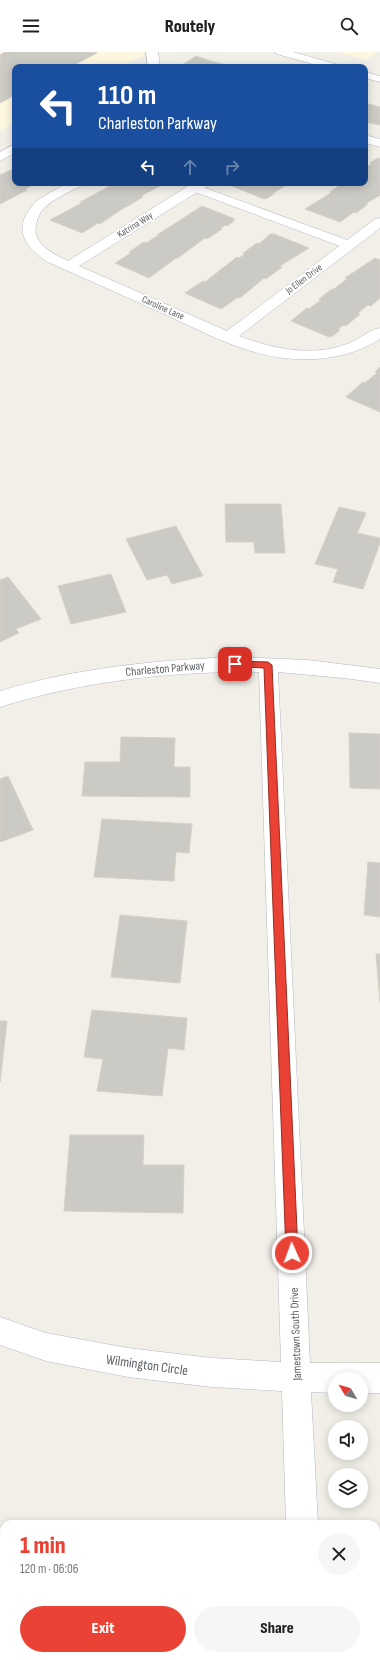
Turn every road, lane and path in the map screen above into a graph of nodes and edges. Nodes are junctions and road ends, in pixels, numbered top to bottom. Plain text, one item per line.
1 (152, 52) edge
2 (281, 52) edge
3 (154, 64) edge
4 (324, 64) edge
5 (368, 76) edge
6 (380, 79) edge
7 (368, 140) edge
8 (380, 143) edge
9 (12, 150) edge
10 (0, 157) edge
11 (71, 186) edge
12 (196, 186) edge
13 (200, 186) edge
14 (380, 222) edge
15 (349, 246) junction
16 (69, 266) junction
17 (380, 332) edge
18 (228, 337) junction
19 (268, 665) junction
20 (380, 676) edge
21 (0, 699) edge
22 (0, 1331) edge
23 (298, 1378) junction
24 (380, 1378) edge
25 (302, 1520) edge

1 - 3 street
2 - 4 street
5 - 6 street
7 - 8 street
9 - 10 street
11 - 16 street, Caroline Lane
12 - 16 street, Katrina Way
13 - 15 lane
14 - 15 street, Jo Ellen Drive
15 - 18 street, Jo Ellen Drive
16 - 18 street, Caroline Lane
17 - 18 street, Caroline Lane
19 - 20 street, Charleston Parkway
19 - 21 street, Charleston Parkway
19 - 23 street, Jamestown South Drive
22 - 23 street, Wilmington Circle
23 - 24 street, Wilmington Circle
23 - 25 street, Jamestown South Drive

